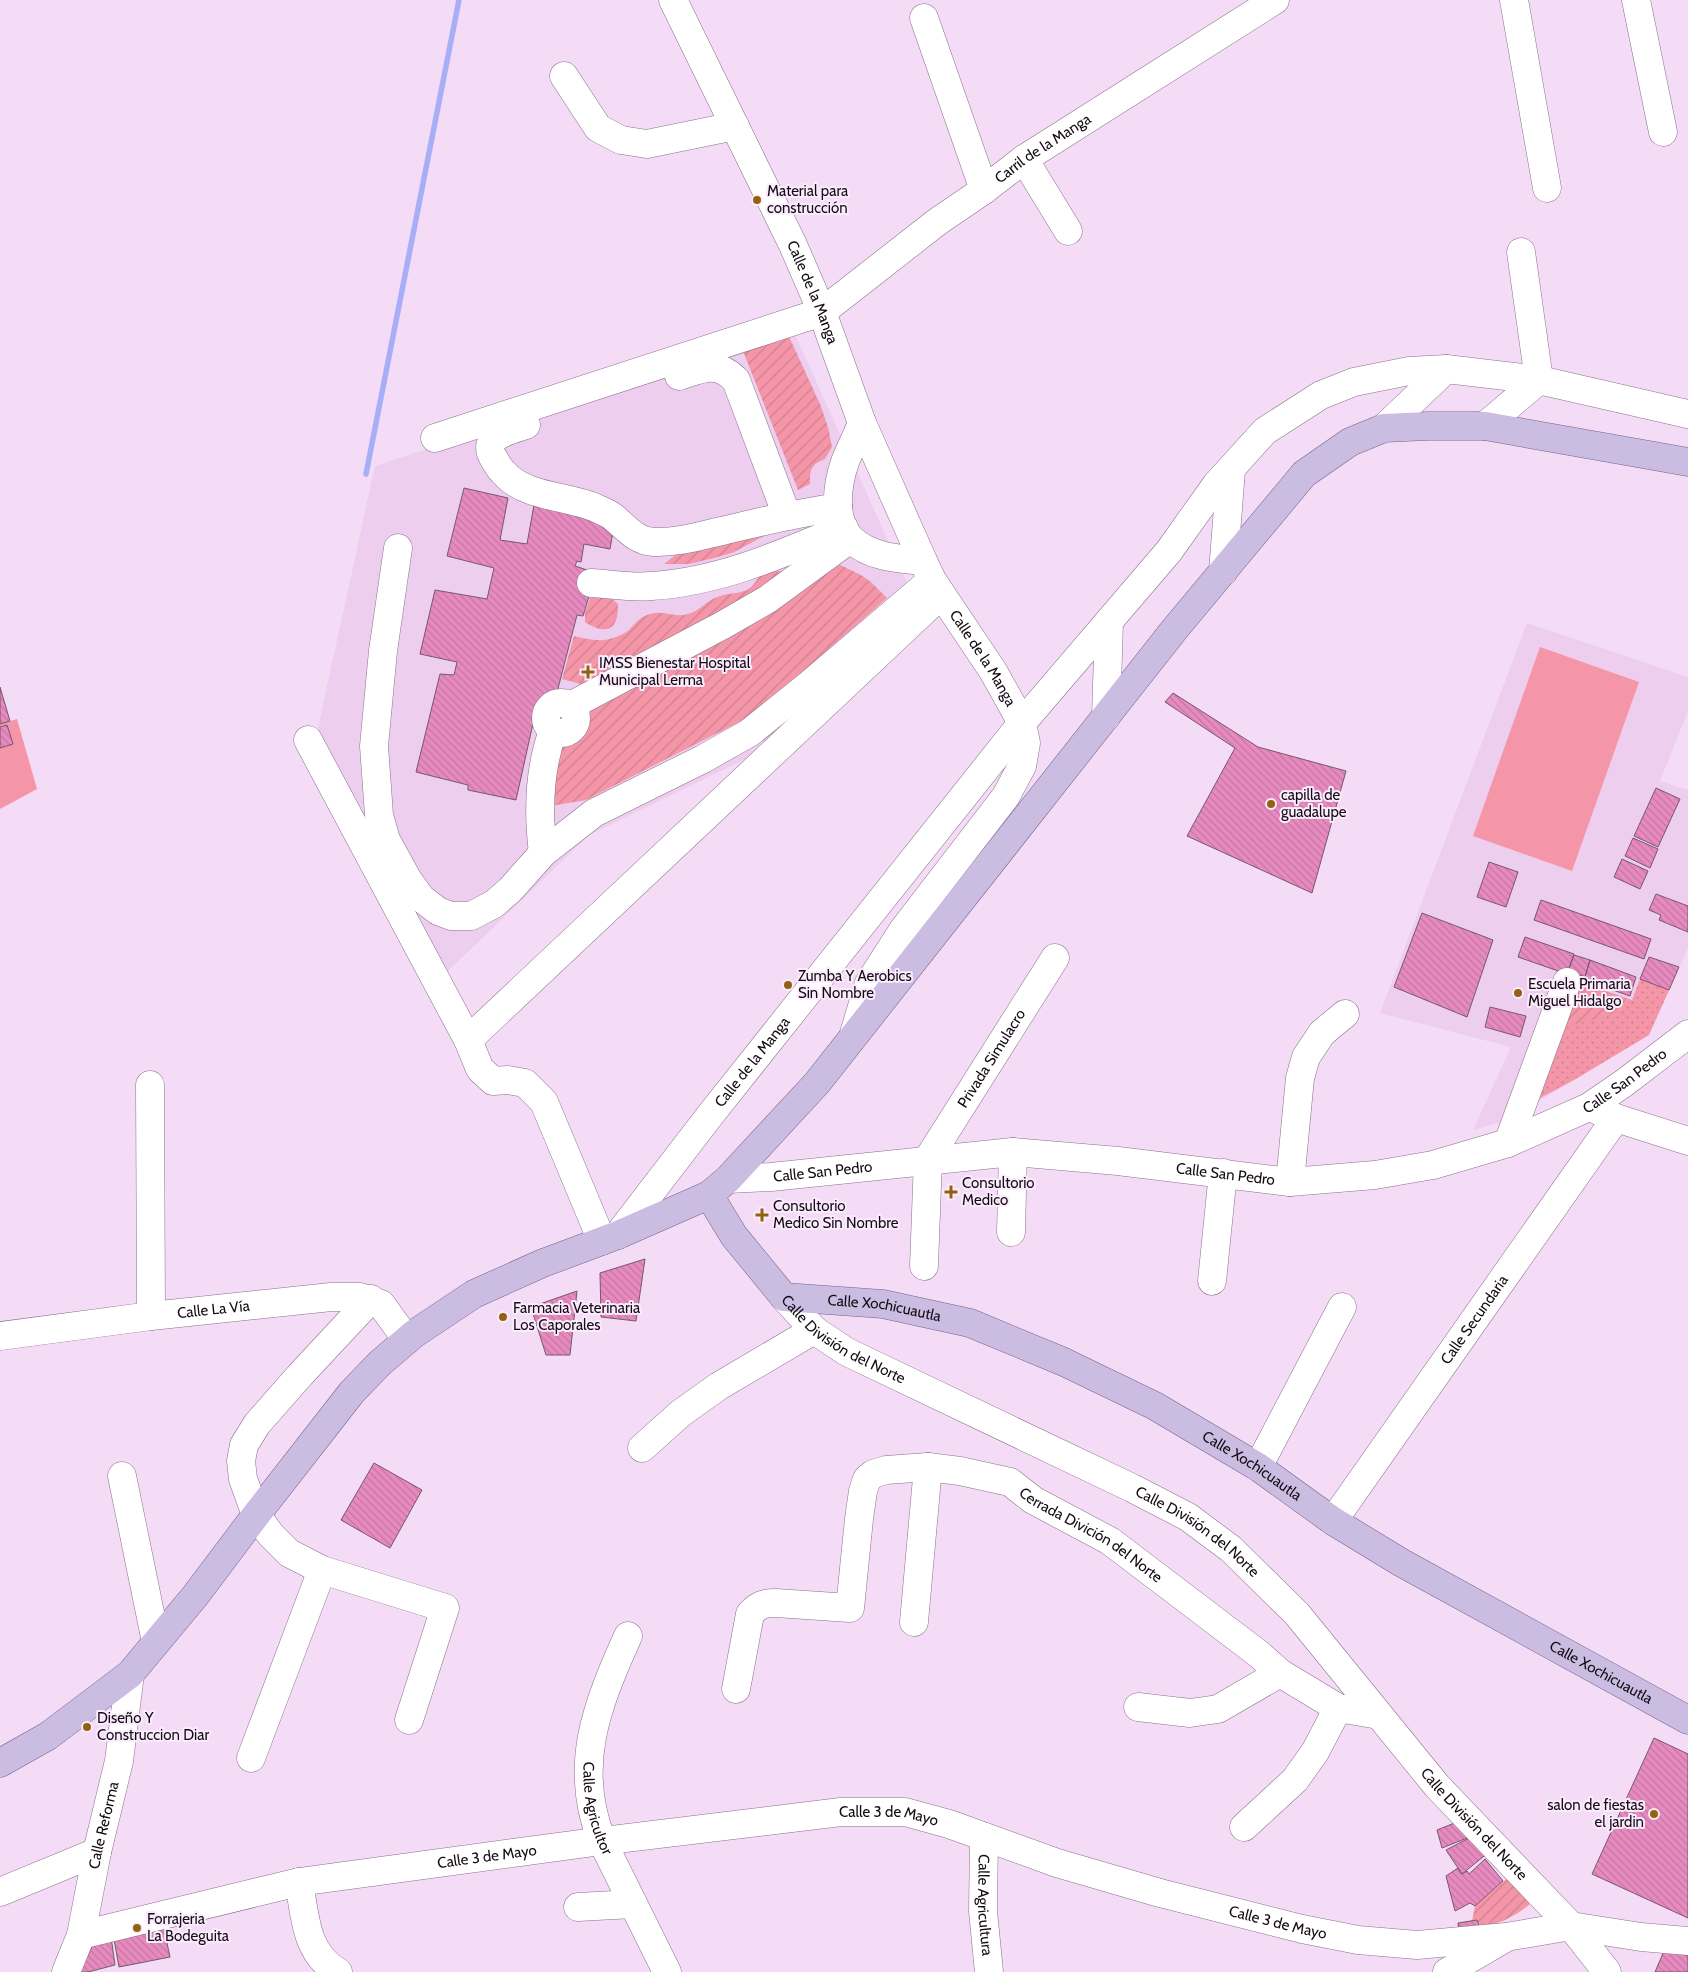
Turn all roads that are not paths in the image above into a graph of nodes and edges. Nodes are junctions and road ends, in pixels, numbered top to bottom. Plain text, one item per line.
1 (673, 0) edge
2 (1275, 0) edge
3 (1514, 0) edge
4 (1636, 0) edge
5 (924, 18) dead end
6 (564, 76) dead end
7 (735, 126) junction
8 (1663, 132) dead end
9 (1024, 159) junction
10 (1547, 188) dead end
11 (984, 190) junction
12 (1068, 231) dead end
13 (1521, 252) dead end
14 (822, 312) junction
15 (1446, 369) junction
16 (1539, 380) junction
17 (1688, 414) edge
18 (862, 423) junction
19 (1484, 426) junction
20 (1384, 428) junction
21 (435, 438) dead end
22 (1688, 462) edge
23 (1231, 470) junction
24 (786, 516) junction
25 (844, 525) junction
26 (398, 548) dead end
27 (1223, 572) junction
28 (932, 578) junction
29 (590, 583) dead end
30 (1109, 622) junction
31 (1106, 717) junction
32 (1022, 723) junction
33 (308, 740) dead end
34 (543, 853) junction
35 (1055, 958) dead end
36 (1567, 982) dead end
37 (1345, 1014) dead end
38 (1688, 1034) edge
39 (853, 1036) junction
40 (468, 1040) junction
41 (150, 1085) dead end
42 (1589, 1107) junction
43 (1616, 1118) junction
44 (1688, 1141) edge
45 (1508, 1143) junction
46 (1013, 1152) junction
47 (928, 1159) junction
48 (1223, 1173) junction
49 (1290, 1182) junction
50 (719, 1187) junction
51 (1011, 1232) dead end
52 (610, 1238) junction
53 (924, 1266) dead end
54 (1212, 1281) dead end
55 (784, 1297) junction
56 (371, 1299) junction
57 (1342, 1307) dead end
58 (151, 1316) junction
59 (814, 1330) junction
60 (0, 1336) edge
61 (407, 1340) junction
62 (642, 1448) dead end
63 (928, 1467) junction
64 (1258, 1467) junction
65 (122, 1476) dead end
66 (256, 1515) junction
67 (1332, 1521) junction
68 (322, 1570) junction
69 (914, 1622) dead end
70 (628, 1636) dead end
71 (156, 1642) junction
72 (1280, 1673) junction
73 (130, 1674) junction
74 (736, 1689) dead end
75 (1138, 1707) dead end
76 (1338, 1708) junction
77 (1379, 1715) junction
78 (409, 1720) dead end
79 (1688, 1720) edge
80 (251, 1758) dead end
81 (0, 1763) edge
82 (1244, 1827) dead end
83 (984, 1837) junction
84 (602, 1841) junction
85 (97, 1852) junction
86 (299, 1882) junction
87 (0, 1892) edge
88 (633, 1904) junction
89 (578, 1907) dead end
90 (1571, 1926) junction
91 (81, 1935) junction
92 (1506, 1937) junction
93 (1688, 1941) edge
94 (66, 1972) edge
95 (338, 1972) edge
96 (667, 1972) edge
97 (989, 1972) edge
98 (1447, 1972) edge
99 (1607, 1972) edge

1 - 7 street, Calle de la Manga
2 - 9 street, Carril de la Manga
3 - 10 street
4 - 8 street
5 - 11 street
6 - 7 street
7 - 14 street, Calle de la Manga
9 - 11 street, Carril de la Manga
9 - 12 street
11 - 14 street, Carril de la Manga
13 - 16 street
14 - 18 street, Calle de la Manga
14 - 21 street
15 - 16 street
15 - 20 street
15 - 23 street
16 - 17 street
16 - 19 street
18 - 25 street
18 - 28 street, Calle de la Manga
19 - 20 main road
19 - 22 main road
20 - 27 main road
23 - 27 street
23 - 30 street
24 - 24 street
24 - 25 street
25 - 28 street
25 - 29 street
25 - 34 street
26 - 34 street
27 - 31 main road
28 - 32 street, Calle de la Manga
28 - 34 street
28 - 40 street
30 - 31 street
30 - 32 street
31 - 39 main road
32 - 39 street
32 - 52 street, Calle de la Manga
33 - 40 street
35 - 47 street, Privada Simulacro
36 - 45 street
37 - 49 street
38 - 42 street, Calle San Pedro
39 - 50 main road
40 - 52 street
41 - 58 street
42 - 43 street
42 - 45 street, Calle San Pedro
43 - 44 street
43 - 67 street, Calle Secundaria
45 - 49 street, Calle San Pedro
46 - 47 street, Calle San Pedro
46 - 48 street, Calle San Pedro
46 - 51 street
47 - 50 street, Calle San Pedro
47 - 53 street
48 - 49 street, Calle San Pedro
48 - 54 street
50 - 52 main road
50 - 55 main road, Calle División del Norte
52 - 61 main road
55 - 59 street, Calle División del Norte
55 - 64 main road, Calle Xochicuautla
56 - 58 street, Calle La Vía
56 - 61 street
56 - 66 street
57 - 64 street
58 - 60 street, Calle La Vía
59 - 62 street
59 - 77 street, Calle División del Norte
61 - 66 main road
63 - 69 street
63 - 72 street, Cerrada Divición del Norte
63 - 74 street, Cerrada Divición del Norte
64 - 67 main road, Calle Xochicuautla
65 - 71 street
66 - 68 street
66 - 71 main road
67 - 79 main road, Calle Xochicuautla
68 - 78 street
68 - 80 street
70 - 84 street, Calle Agricultor
71 - 73 main road
72 - 75 street
72 - 76 street, Cerrada Divición del Norte
73 - 81 main road
73 - 85 street, Calle Reforma
76 - 77 street, Cerrada Divición del Norte
76 - 82 street
77 - 90 street, Calle División del Norte
83 - 84 street, Calle 3 de Mayo
83 - 92 street, Calle 3 de Mayo
83 - 97 street, Calle Agricultura
84 - 86 street, Calle 3 de Mayo
84 - 88 street, Calle Agricultor
85 - 87 street
85 - 91 street, Calle Reforma
86 - 91 street, Calle 3 de Mayo
86 - 95 street
88 - 89 street
88 - 96 street, Calle Agricultor
90 - 92 street, Calle 3 de Mayo
90 - 93 street, Calle 3 de Mayo
90 - 99 street, Calle División del Norte
91 - 94 street, Calle Reforma
92 - 98 street

